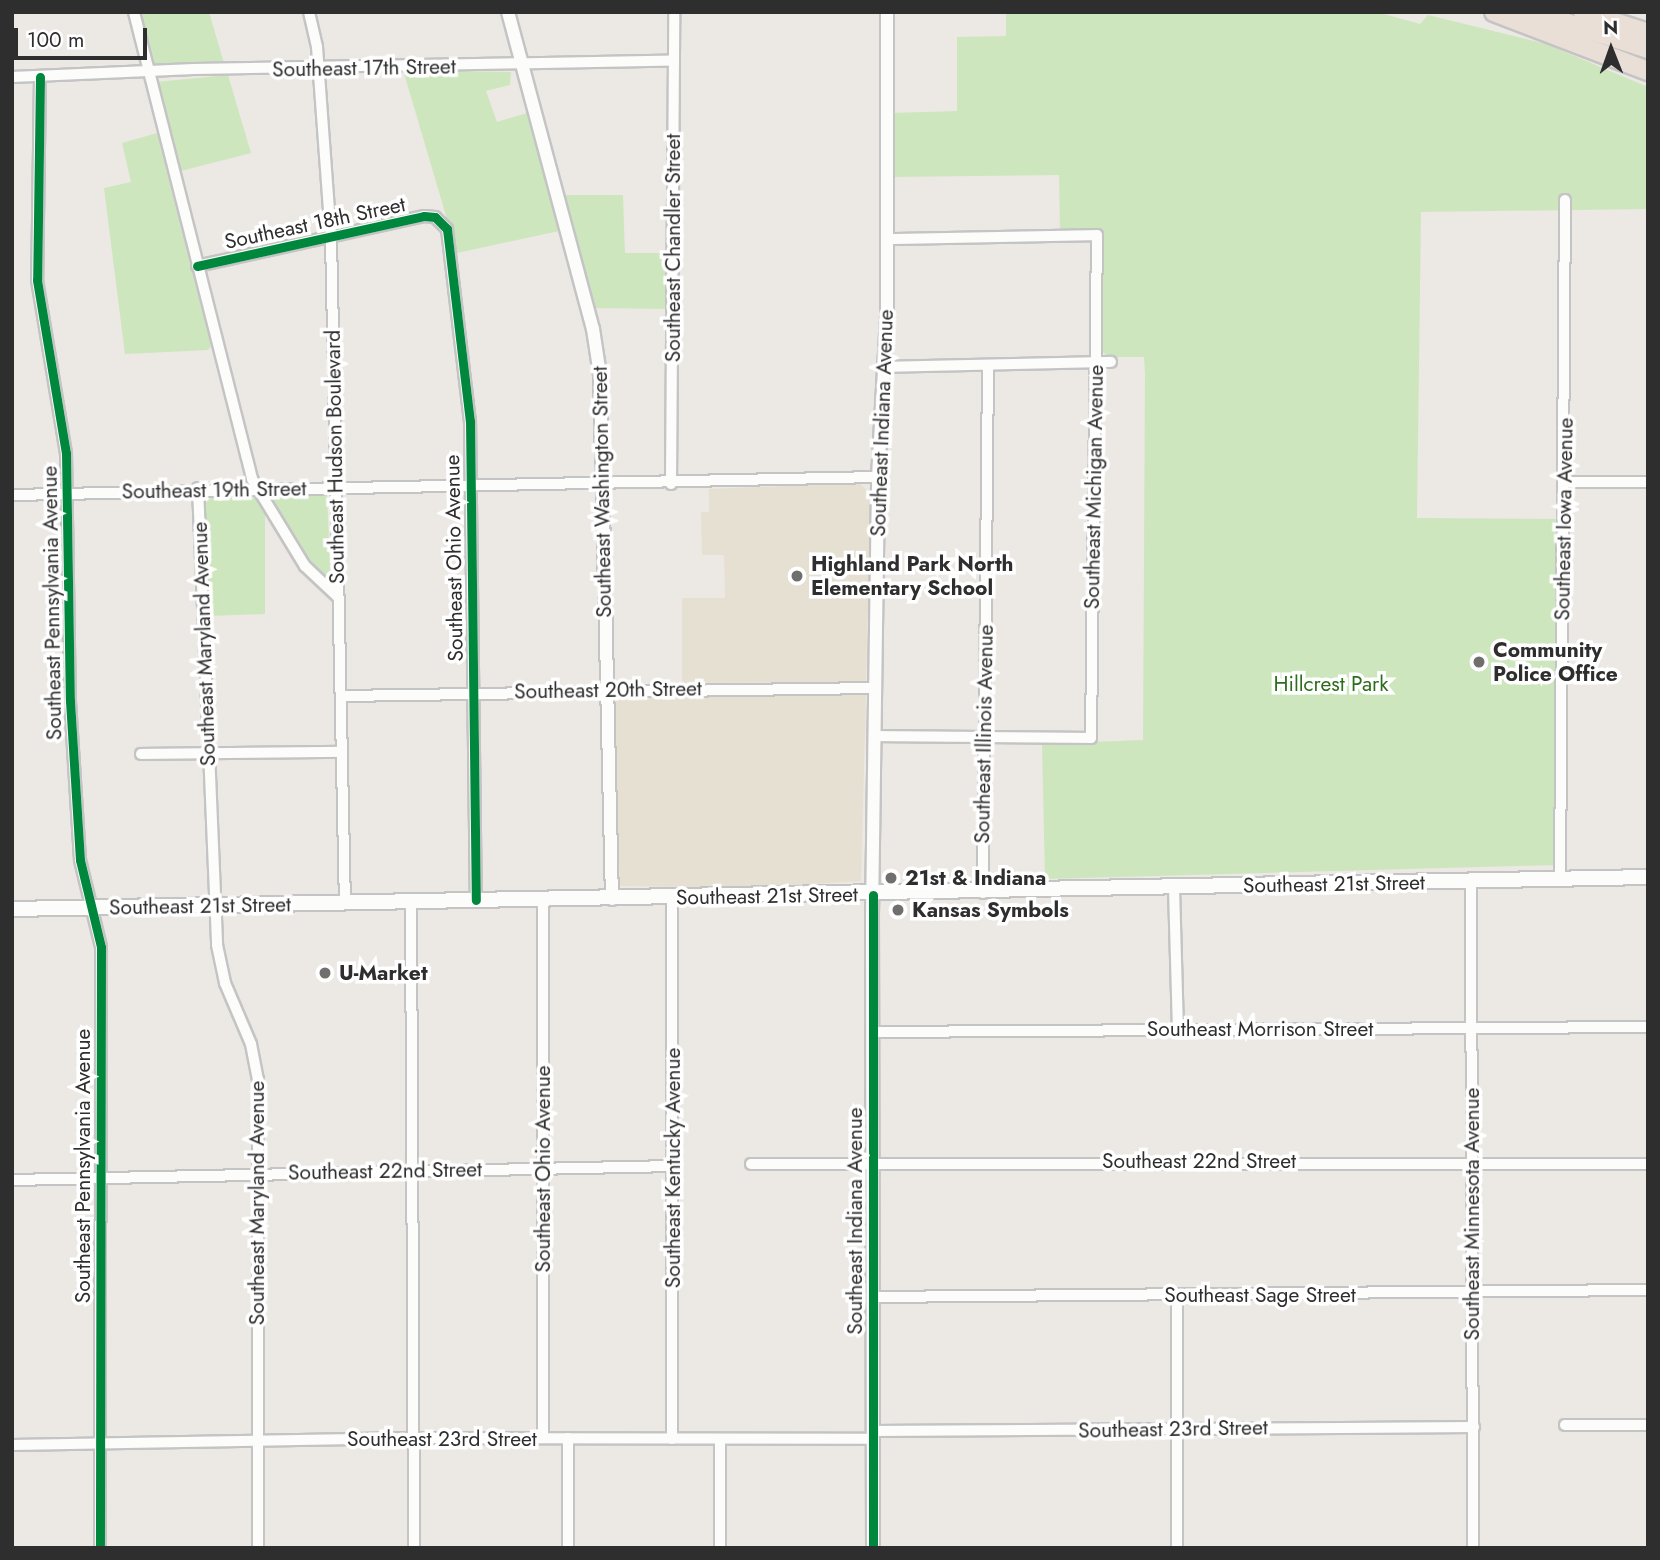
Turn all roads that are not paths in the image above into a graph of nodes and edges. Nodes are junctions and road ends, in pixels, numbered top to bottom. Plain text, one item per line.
1 (134, 12) edge
2 (309, 12) edge
3 (508, 12) edge
4 (674, 12) edge
5 (887, 12) edge
6 (1494, 12) edge
7 (1533, 12) edge
8 (1583, 12) edge
9 (1648, 33) edge
10 (1648, 49) edge
11 (674, 61) junction
12 (522, 65) junction
13 (318, 69) junction
14 (1648, 71) edge
15 (149, 74) junction
16 (12, 77) edge
17 (40, 77) junction
18 (1565, 200) dead end
19 (440, 220) joint
20 (331, 237) junction
21 (887, 239) junction
22 (197, 266) junction
23 (1095, 362) junction
24 (1111, 362) dead end
25 (988, 366) junction
26 (884, 367) junction
27 (878, 477) junction
28 (1565, 482) junction
29 (1648, 482) edge
30 (602, 483) junction
31 (671, 484) junction
32 (470, 485) junction
33 (198, 488) junction
34 (259, 488) junction
35 (335, 488) junction
36 (66, 494) junction
37 (12, 495) edge
38 (338, 597) junction
39 (875, 688) junction
40 (606, 689) junction
41 (473, 693) junction
42 (341, 696) junction
43 (874, 736) junction
44 (984, 737) junction
45 (342, 752) junction
46 (141, 754) dead end
47 (208, 755) junction
48 (1648, 877) edge
49 (1560, 879) junction
50 (1471, 881) junction
51 (1174, 888) junction
52 (983, 892) junction
53 (873, 895) junction
54 (673, 898) junction
55 (612, 899) junction
56 (476, 900) junction
57 (543, 900) junction
58 (411, 902) junction
59 (345, 904) junction
60 (214, 905) junction
61 (90, 907) junction
62 (12, 909) edge
63 (1472, 1027) junction
64 (1648, 1027) edge
65 (1178, 1029) junction
66 (872, 1032) junction
67 (1472, 1161) junction
68 (751, 1164) dead end
69 (1648, 1164) edge
70 (872, 1165) junction
71 (673, 1166) junction
72 (543, 1169) junction
73 (412, 1171) junction
74 (258, 1173) junction
75 (101, 1179) junction
76 (12, 1180) edge
77 (1648, 1290) edge
78 (1472, 1293) junction
79 (1177, 1295) junction
80 (872, 1297) junction
81 (1565, 1425) dead end
82 (1648, 1425) edge
83 (1474, 1427) junction
84 (1178, 1430) junction
85 (872, 1435) junction
86 (568, 1437) junction
87 (413, 1438) junction
88 (544, 1438) junction
89 (673, 1438) junction
90 (720, 1439) junction
91 (258, 1441) junction
92 (100, 1444) junction
93 (12, 1445) edge
94 (100, 1548) edge
95 (258, 1548) edge
96 (414, 1548) edge
97 (568, 1548) edge
98 (720, 1548) edge
99 (873, 1548) edge
100 (1177, 1548) edge
101 (1473, 1548) edge

1 - 15 street
2 - 13 street, Southeast Hudson Boulevard
3 - 12 street, Southeast Washington Street
4 - 11 street, Southeast Chandler Street
5 - 21 street, Southeast Indiana Avenue
6 - 14 highway
7 - 10 highway
8 - 9 highway
11 - 12 street, Southeast 17th Street
11 - 31 street, Southeast Chandler Street
12 - 13 street, Southeast 17th Street
12 - 30 street, Southeast Washington Street
13 - 15 street, Southeast 17th Street
13 - 20 street, Southeast Hudson Boulevard
15 - 17 street, Southeast 17th Street
15 - 22 street
16 - 17 street, Southeast 17th Street
17 - 36 street, Southeast Pennsylvania Avenue
18 - 28 street, Southeast Iowa Avenue
19 - 20 street, Southeast 18th Street
19 - 32 street, Southeast Ohio Avenue
20 - 22 street, Southeast 18th Street
20 - 35 street, Southeast Hudson Boulevard
21 - 23 street, Southeast Michigan Avenue
21 - 26 street, Southeast Indiana Avenue
22 - 34 street
23 - 24 street
23 - 25 street
23 - 44 street, Southeast Michigan Avenue
25 - 26 street
25 - 44 street, Southeast Illinois Avenue
26 - 27 street, Southeast Indiana Avenue
27 - 31 street, Southeast 19th Street
27 - 39 street, Southeast Indiana Avenue
28 - 29 street
28 - 49 street, Southeast Iowa Avenue
30 - 31 street, Southeast 19th Street
30 - 32 street, Southeast 19th Street
30 - 40 street, Southeast Washington Street
32 - 35 street, Southeast 19th Street
32 - 41 street, Southeast Ohio Avenue
33 - 34 street, Southeast 19th Street
33 - 36 street, Southeast 19th Street
33 - 47 street, Southeast Maryland Avenue
34 - 35 street, Southeast 19th Street
34 - 38 street
35 - 38 street, Southeast Hudson Boulevard
36 - 37 street, Southeast 19th Street
36 - 61 street, Southeast Pennsylvania Avenue
38 - 42 street, Southeast Hudson Boulevard
39 - 40 street, Southeast 20th Street
39 - 43 street, Southeast Indiana Avenue
40 - 41 street, Southeast 20th Street
40 - 55 street, Southeast Washington Street
41 - 42 street, Southeast 20th Street
41 - 56 street, Southeast Ohio Avenue
42 - 45 street, Southeast Hudson Boulevard
43 - 44 street
43 - 53 street, Southeast Indiana Avenue
44 - 52 street, Southeast Illinois Avenue
45 - 47 street
45 - 59 street, Southeast Hudson Boulevard
46 - 47 street
47 - 60 street, Southeast Maryland Avenue
48 - 49 main road, Southeast 21st Street
49 - 50 main road, Southeast 21st Street
50 - 51 main road, Southeast 21st Street
50 - 63 street, Southeast Minnesota Avenue
51 - 52 main road, Southeast 21st Street
51 - 65 street
52 - 53 main road, Southeast 21st Street
53 - 54 main road, Southeast 21st Street
53 - 66 street, Southeast Indiana Avenue
54 - 55 main road, Southeast 21st Street
54 - 71 street, Southeast Kentucky Avenue
55 - 57 main road, Southeast 21st Street
56 - 57 main road, Southeast 21st Street
56 - 58 main road, Southeast 21st Street
57 - 72 street, Southeast Ohio Avenue
58 - 59 main road, Southeast 21st Street
58 - 73 street
59 - 60 main road, Southeast 21st Street
60 - 61 main road, Southeast 21st Street
60 - 74 street, Southeast Maryland Avenue
61 - 62 main road, Southeast 21st Street
61 - 75 street, Southeast Pennsylvania Avenue
63 - 64 street, Southeast Morrison Street
63 - 65 street, Southeast Morrison Street
63 - 67 street, Southeast Minnesota Avenue
65 - 66 street, Southeast Morrison Street
66 - 70 street, Southeast Indiana Avenue
67 - 69 street, Southeast 22nd Street
67 - 70 street, Southeast 22nd Street
67 - 78 street, Southeast Minnesota Avenue
68 - 70 street, Southeast 22nd Street
70 - 80 street, Southeast Indiana Avenue
71 - 72 street, Southeast 22nd Street
71 - 89 street, Southeast Kentucky Avenue
72 - 73 street, Southeast 22nd Street
72 - 88 street, Southeast Ohio Avenue
73 - 74 street, Southeast 22nd Street
73 - 87 street
74 - 75 street, Southeast 22nd Street
74 - 91 street, Southeast Maryland Avenue
75 - 76 street, Southeast 22nd Street
75 - 92 street, Southeast Pennsylvania Avenue
77 - 78 street, Southeast Sage Street
78 - 79 street, Southeast Sage Street
78 - 83 street, Southeast Minnesota Avenue
79 - 80 street, Southeast Sage Street
79 - 84 street
80 - 85 street, Southeast Indiana Avenue
81 - 82 street
83 - 84 street, Southeast 23rd Street
83 - 101 street, Southeast Minnesota Avenue
84 - 85 street, Southeast 23rd Street
84 - 100 street
85 - 90 street, Southeast 23rd Street
85 - 99 street, Southeast Indiana Avenue
86 - 88 street, Southeast 23rd Street
86 - 89 street, Southeast 23rd Street
86 - 97 street
87 - 88 street, Southeast 23rd Street
87 - 91 street, Southeast 23rd Street
87 - 96 street
89 - 90 street, Southeast 23rd Street
90 - 98 street
91 - 92 street, Southeast 23rd Street
91 - 95 street, Southeast Maryland Avenue
92 - 93 street, Southeast 23rd Street
92 - 94 street, Southeast Pennsylvania Avenue

